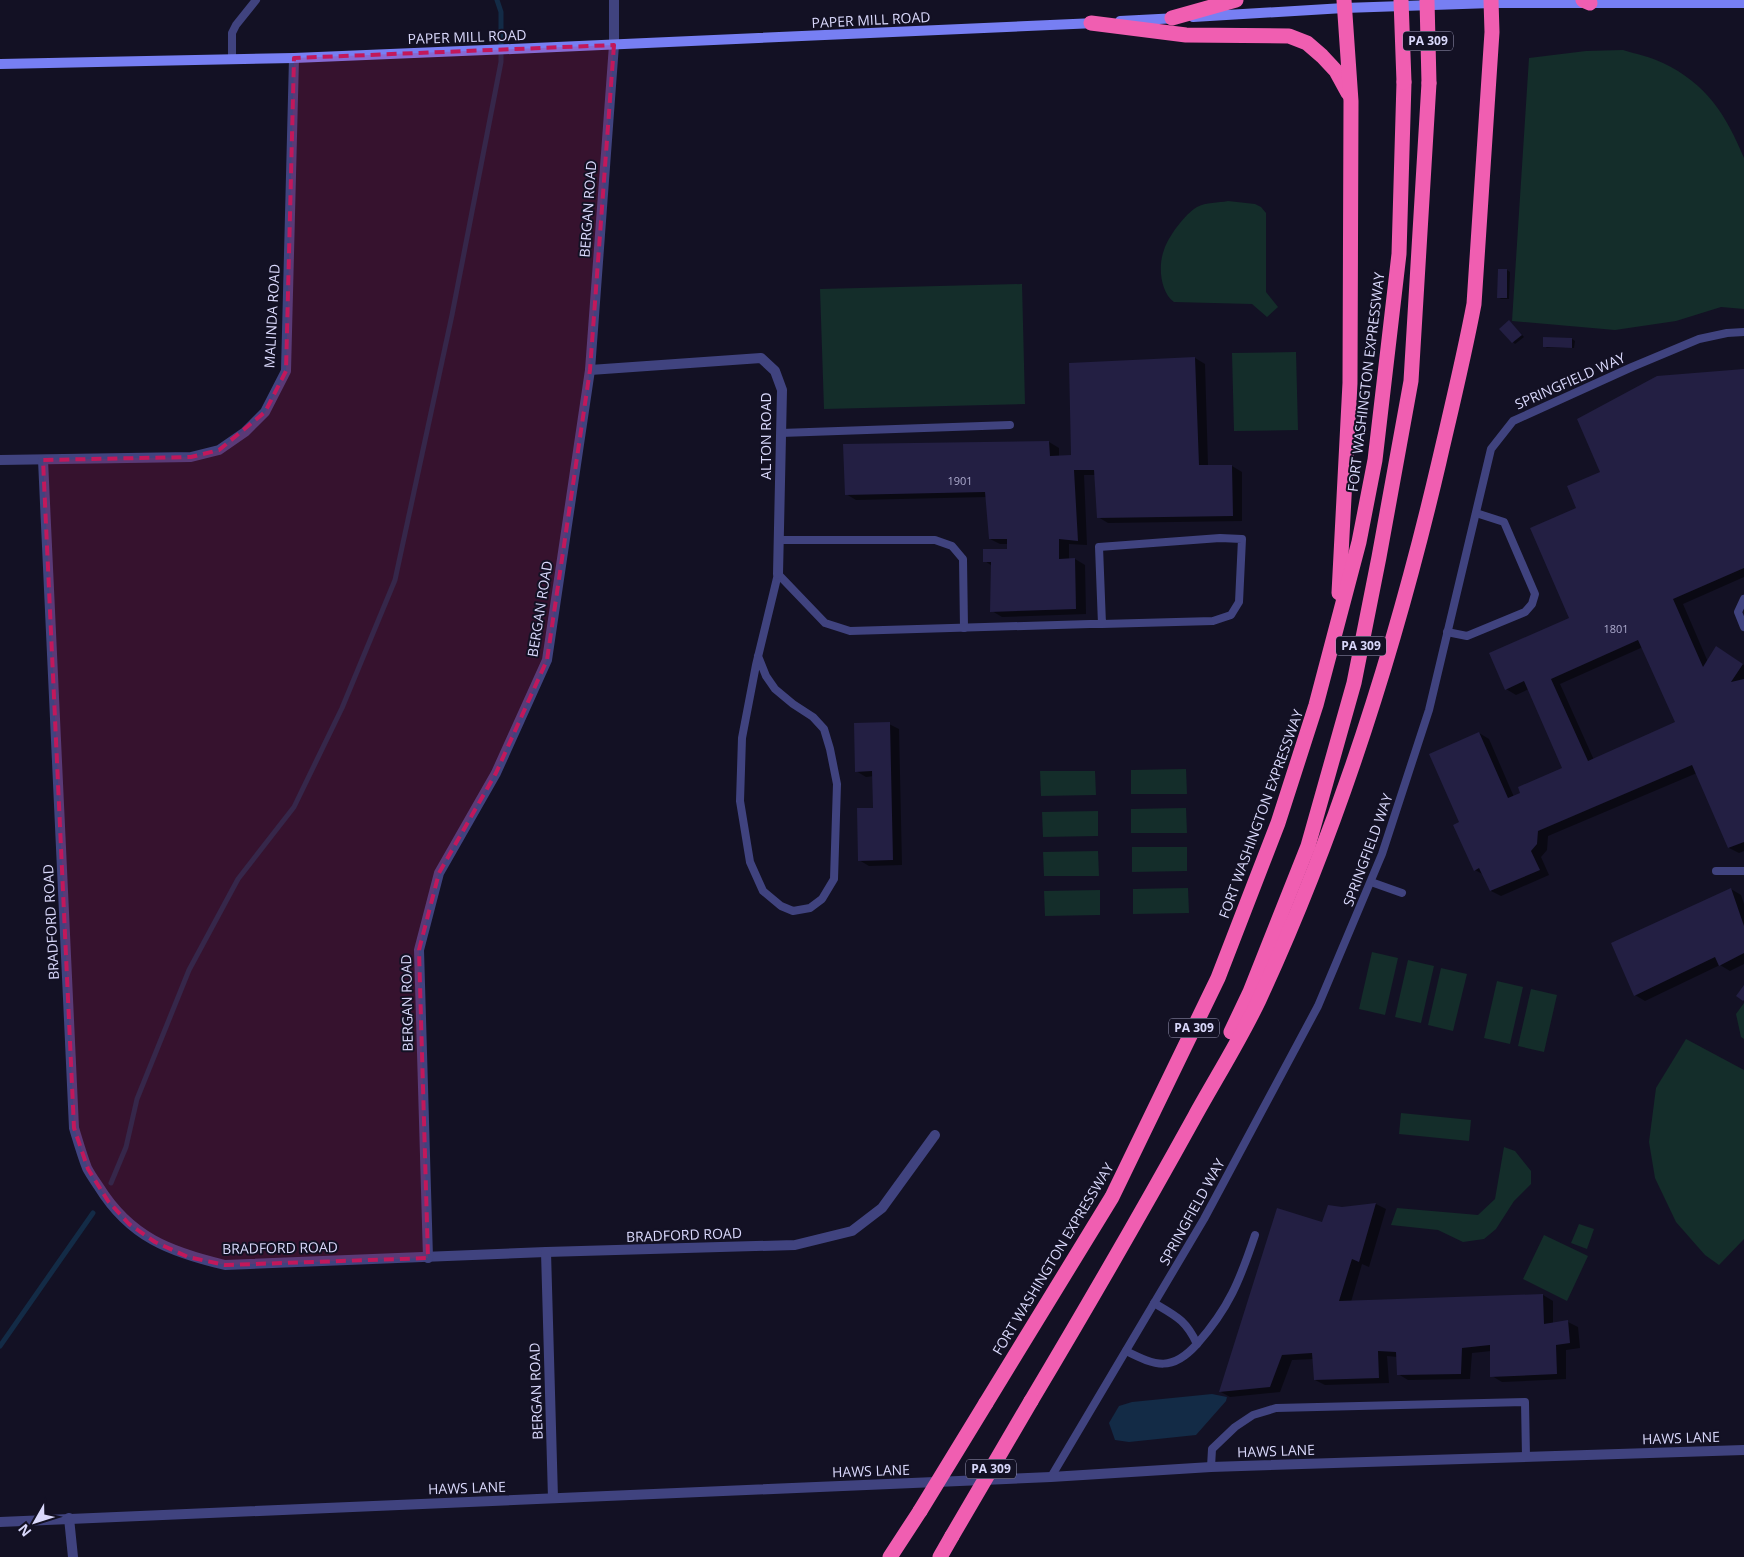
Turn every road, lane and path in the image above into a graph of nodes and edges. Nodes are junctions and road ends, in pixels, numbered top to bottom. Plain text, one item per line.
1 (256, 0) edge
2 (614, 0) edge
3 (1236, 0) edge
4 (1401, 0) edge
5 (1427, 0) edge
6 (1594, 1) edge
7 (1491, 2) edge
8 (1744, 3) edge
9 (1344, 4) edge
10 (1172, 18) junction
11 (1091, 23) junction
12 (614, 45) junction
13 (294, 58) junction
14 (232, 59) junction
15 (0, 64) edge
16 (1352, 101) junction
17 (1744, 332) edge
18 (590, 370) junction
19 (1010, 425) dead end
20 (781, 433) junction
21 (0, 460) edge
22 (43, 460) junction
23 (1476, 513) junction
24 (779, 540) junction
25 (778, 574) junction
26 (1744, 599) edge
27 (1102, 624) junction
28 (1338, 624) junction
29 (1744, 627) edge
30 (964, 628) junction
31 (1447, 632) junction
32 (758, 656) junction
33 (1716, 871) dead end
34 (1744, 871) edge
35 (1371, 882) junction
36 (1402, 893) dead end
37 (935, 1135) dead end
38 (1161, 1177) junction
39 (1255, 1235) dead end
40 (546, 1252) junction
41 (428, 1258) junction
42 (1154, 1303) junction
43 (1197, 1344) junction
44 (1126, 1351) junction
45 (1744, 1450) edge
46 (1526, 1457) junction
47 (1211, 1467) junction
48 (1051, 1477) junction
49 (553, 1498) junction
50 (69, 1518) junction
51 (0, 1522) edge
52 (73, 1557) edge
53 (890, 1557) edge
54 (940, 1557) edge

1 - 14 lane
2 - 12 street, BERGAN ROAD
3 - 10 highway
4 - 28 highway, FORT WASHINGTON EXPRESSWAY / PA 309, bridge
5 - 38 highway, PA 309, bridge
6 - 7 main road, PAPER MILL ROAD
6 - 8 main road, PAPER MILL ROAD
7 - 9 main road, PAPER MILL ROAD
7 - 38 highway
9 - 10 main road, PAPER MILL ROAD
9 - 16 highway
10 - 11 main road, PAPER MILL ROAD
11 - 12 main road, PAPER MILL ROAD
11 - 16 highway
12 - 13 main road, PAPER MILL ROAD
12 - 18 street, BERGAN ROAD
13 - 14 main road, PAPER MILL ROAD
13 - 22 street, MALINDA ROAD
14 - 15 main road, PAPER MILL ROAD
16 - 28 highway
17 - 23 lane, SPRINGFIELD WAY
18 - 20 street, ALTON ROAD
18 - 41 street, BERGAN ROAD
19 - 20 lane
20 - 24 street, ALTON ROAD
21 - 22 street, MALINDA ROAD
22 - 41 street, BRADFORD ROAD
23 - 31 lane, SPRINGFIELD WAY
23 - 31 lane
24 - 25 street, ALTON ROAD
24 - 30 lane
25 - 30 lane
25 - 32 lane
26 - 29 lane
27 - 27 lane
27 - 30 lane
28 - 53 highway, FORT WASHINGTON EXPRESSWAY / PA 309, bridge
31 - 35 lane, SPRINGFIELD WAY
32 - 32 lane
33 - 34 lane
35 - 36 lane
35 - 42 lane, SPRINGFIELD WAY
37 - 40 street, BRADFORD ROAD
38 - 54 highway, PA 309, bridge
39 - 43 lane
40 - 41 street, BRADFORD ROAD
40 - 49 street, BERGAN ROAD
42 - 43 lane
42 - 44 lane, SPRINGFIELD WAY
43 - 44 lane
44 - 48 lane, SPRINGFIELD WAY
45 - 46 street, HAWS LANE
46 - 47 street, HAWS LANE
46 - 47 lane
47 - 48 street, HAWS LANE
48 - 49 street, HAWS LANE
49 - 50 street, HAWS LANE
50 - 51 street, HAWS LANE
50 - 52 street

